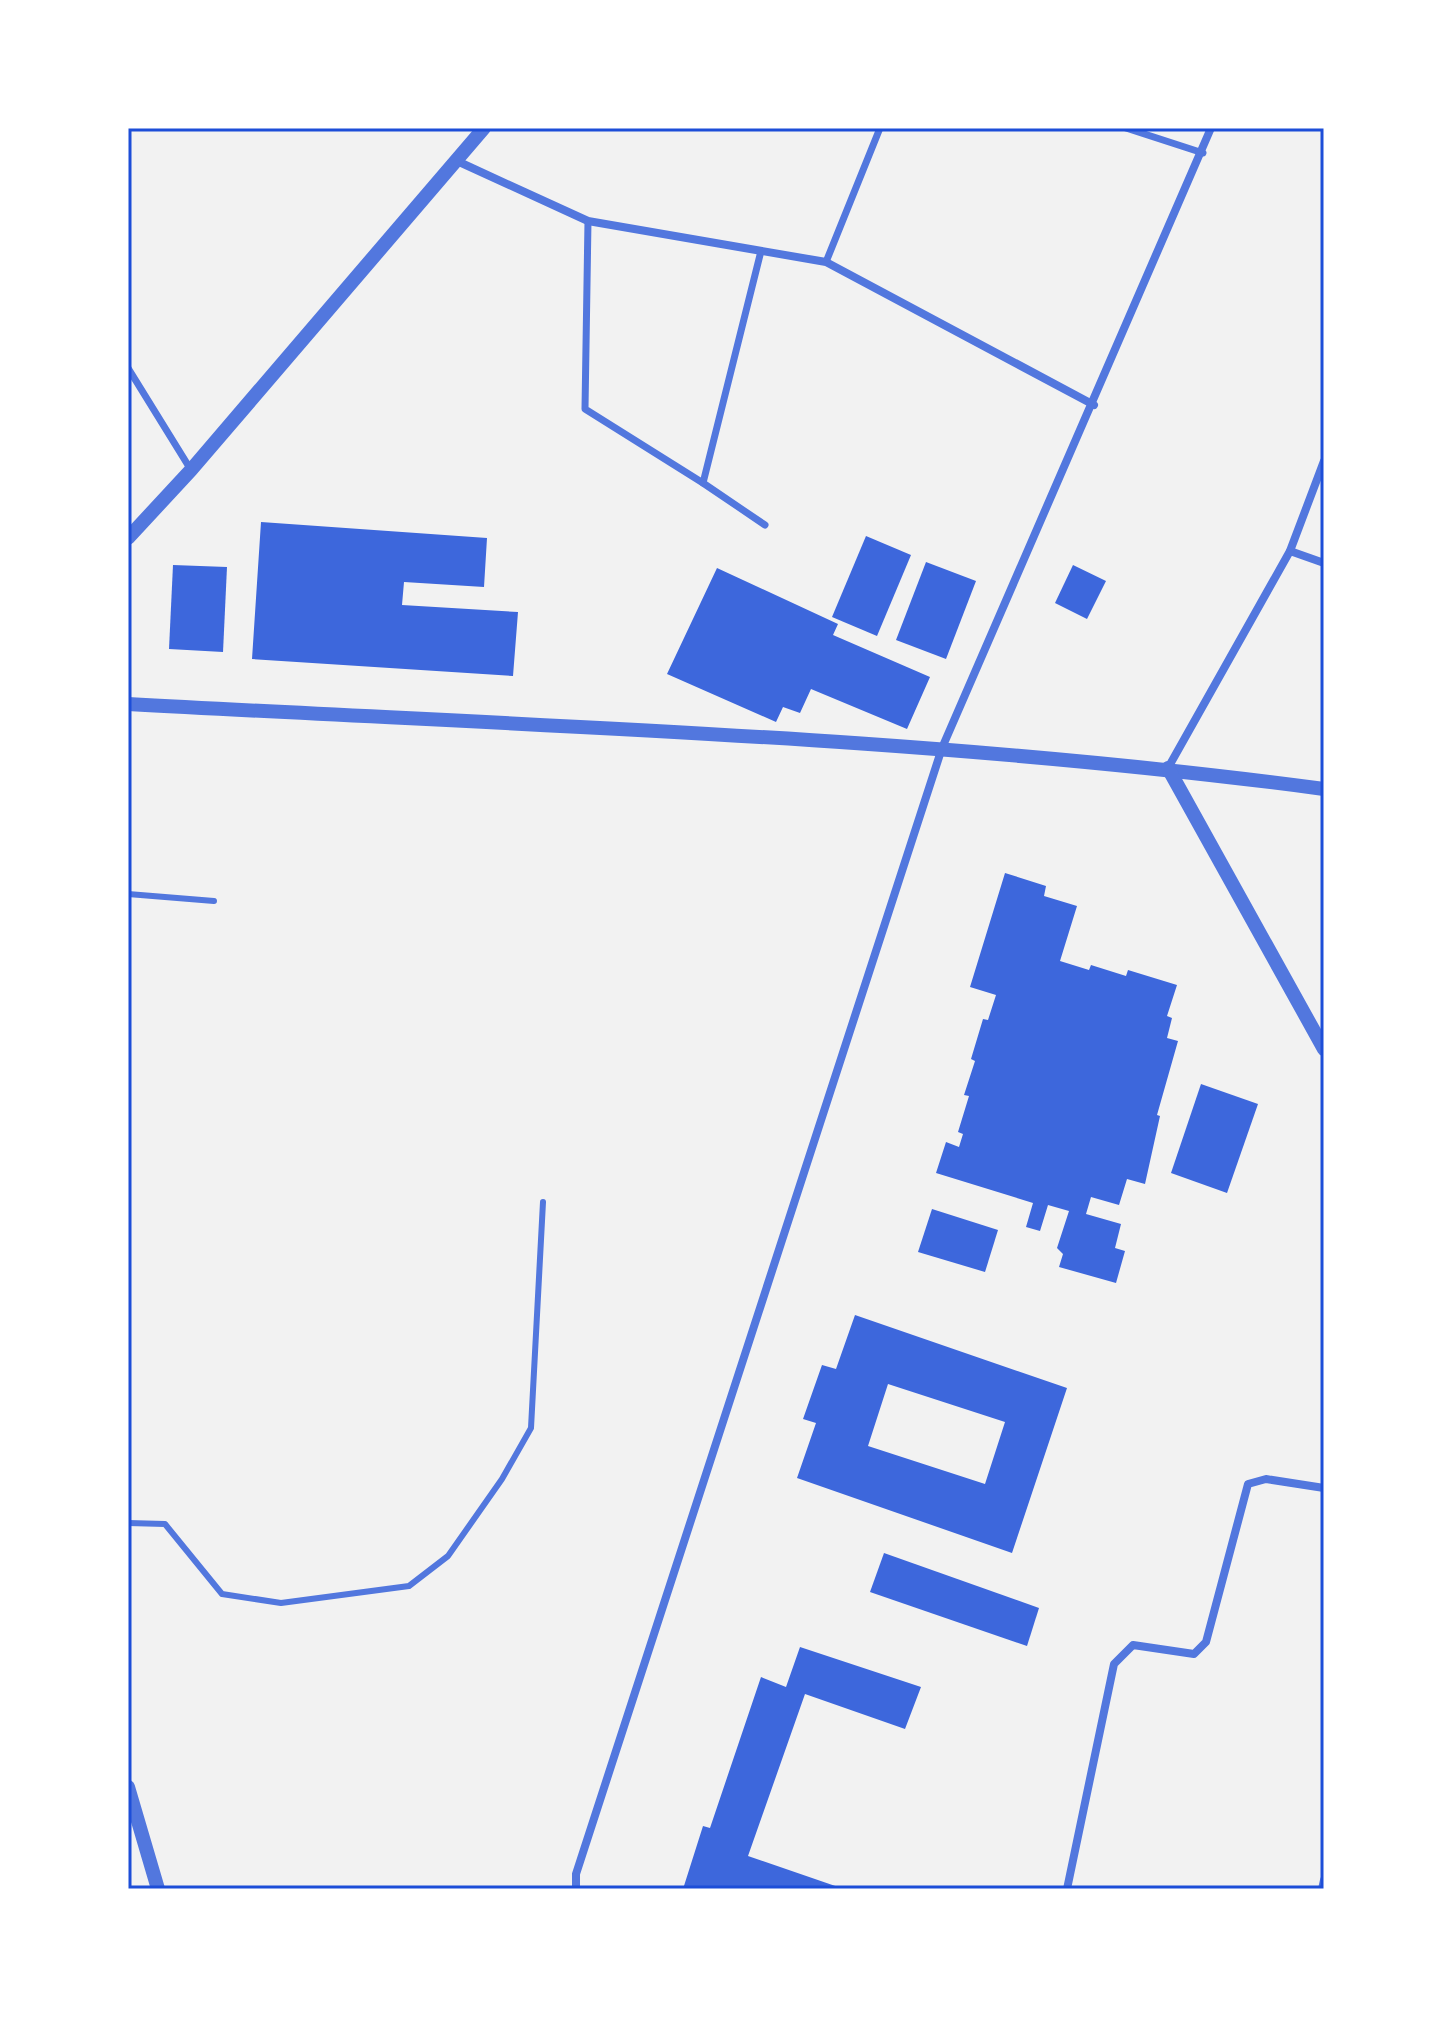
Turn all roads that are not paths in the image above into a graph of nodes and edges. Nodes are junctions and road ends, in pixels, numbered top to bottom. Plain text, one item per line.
1 (484, 128) edge
2 (880, 128) edge
3 (1126, 128) edge
4 (1211, 128) edge
5 (1203, 153) junction
6 (457, 161) junction
7 (588, 221) junction
8 (761, 251) junction
9 (826, 262) junction
10 (128, 368) edge
11 (1094, 405) junction
12 (1324, 461) edge
13 (191, 470) junction
14 (703, 483) junction
15 (765, 525) dead end
16 (128, 538) edge
17 (1290, 551) junction
18 (1324, 563) edge
19 (128, 704) edge
20 (942, 748) junction
21 (1168, 768) junction
22 (1324, 789) edge
23 (128, 894) edge
24 (214, 901) dead end
25 (1324, 1049) edge
26 (543, 1202) dead end
27 (1324, 1488) edge
28 (128, 1523) edge
29 (128, 1787) edge
30 (1324, 1880) edge
31 (158, 1889) edge
32 (576, 1889) edge
33 (1067, 1889) edge
34 (1322, 1889) edge

1 - 6 street
2 - 9 street
3 - 5 street
4 - 5 street
5 - 11 street
6 - 7 street
6 - 13 street
7 - 8 street
7 - 14 street
8 - 9 street
8 - 14 street
9 - 11 street
10 - 13 street
11 - 20 street
12 - 17 street
13 - 16 street
14 - 15 street
17 - 18 street
17 - 21 street
19 - 20 street
20 - 21 street
20 - 32 street
21 - 22 street
21 - 25 street
23 - 24 lane
26 - 28 lane
27 - 33 street
29 - 31 street
30 - 34 street

